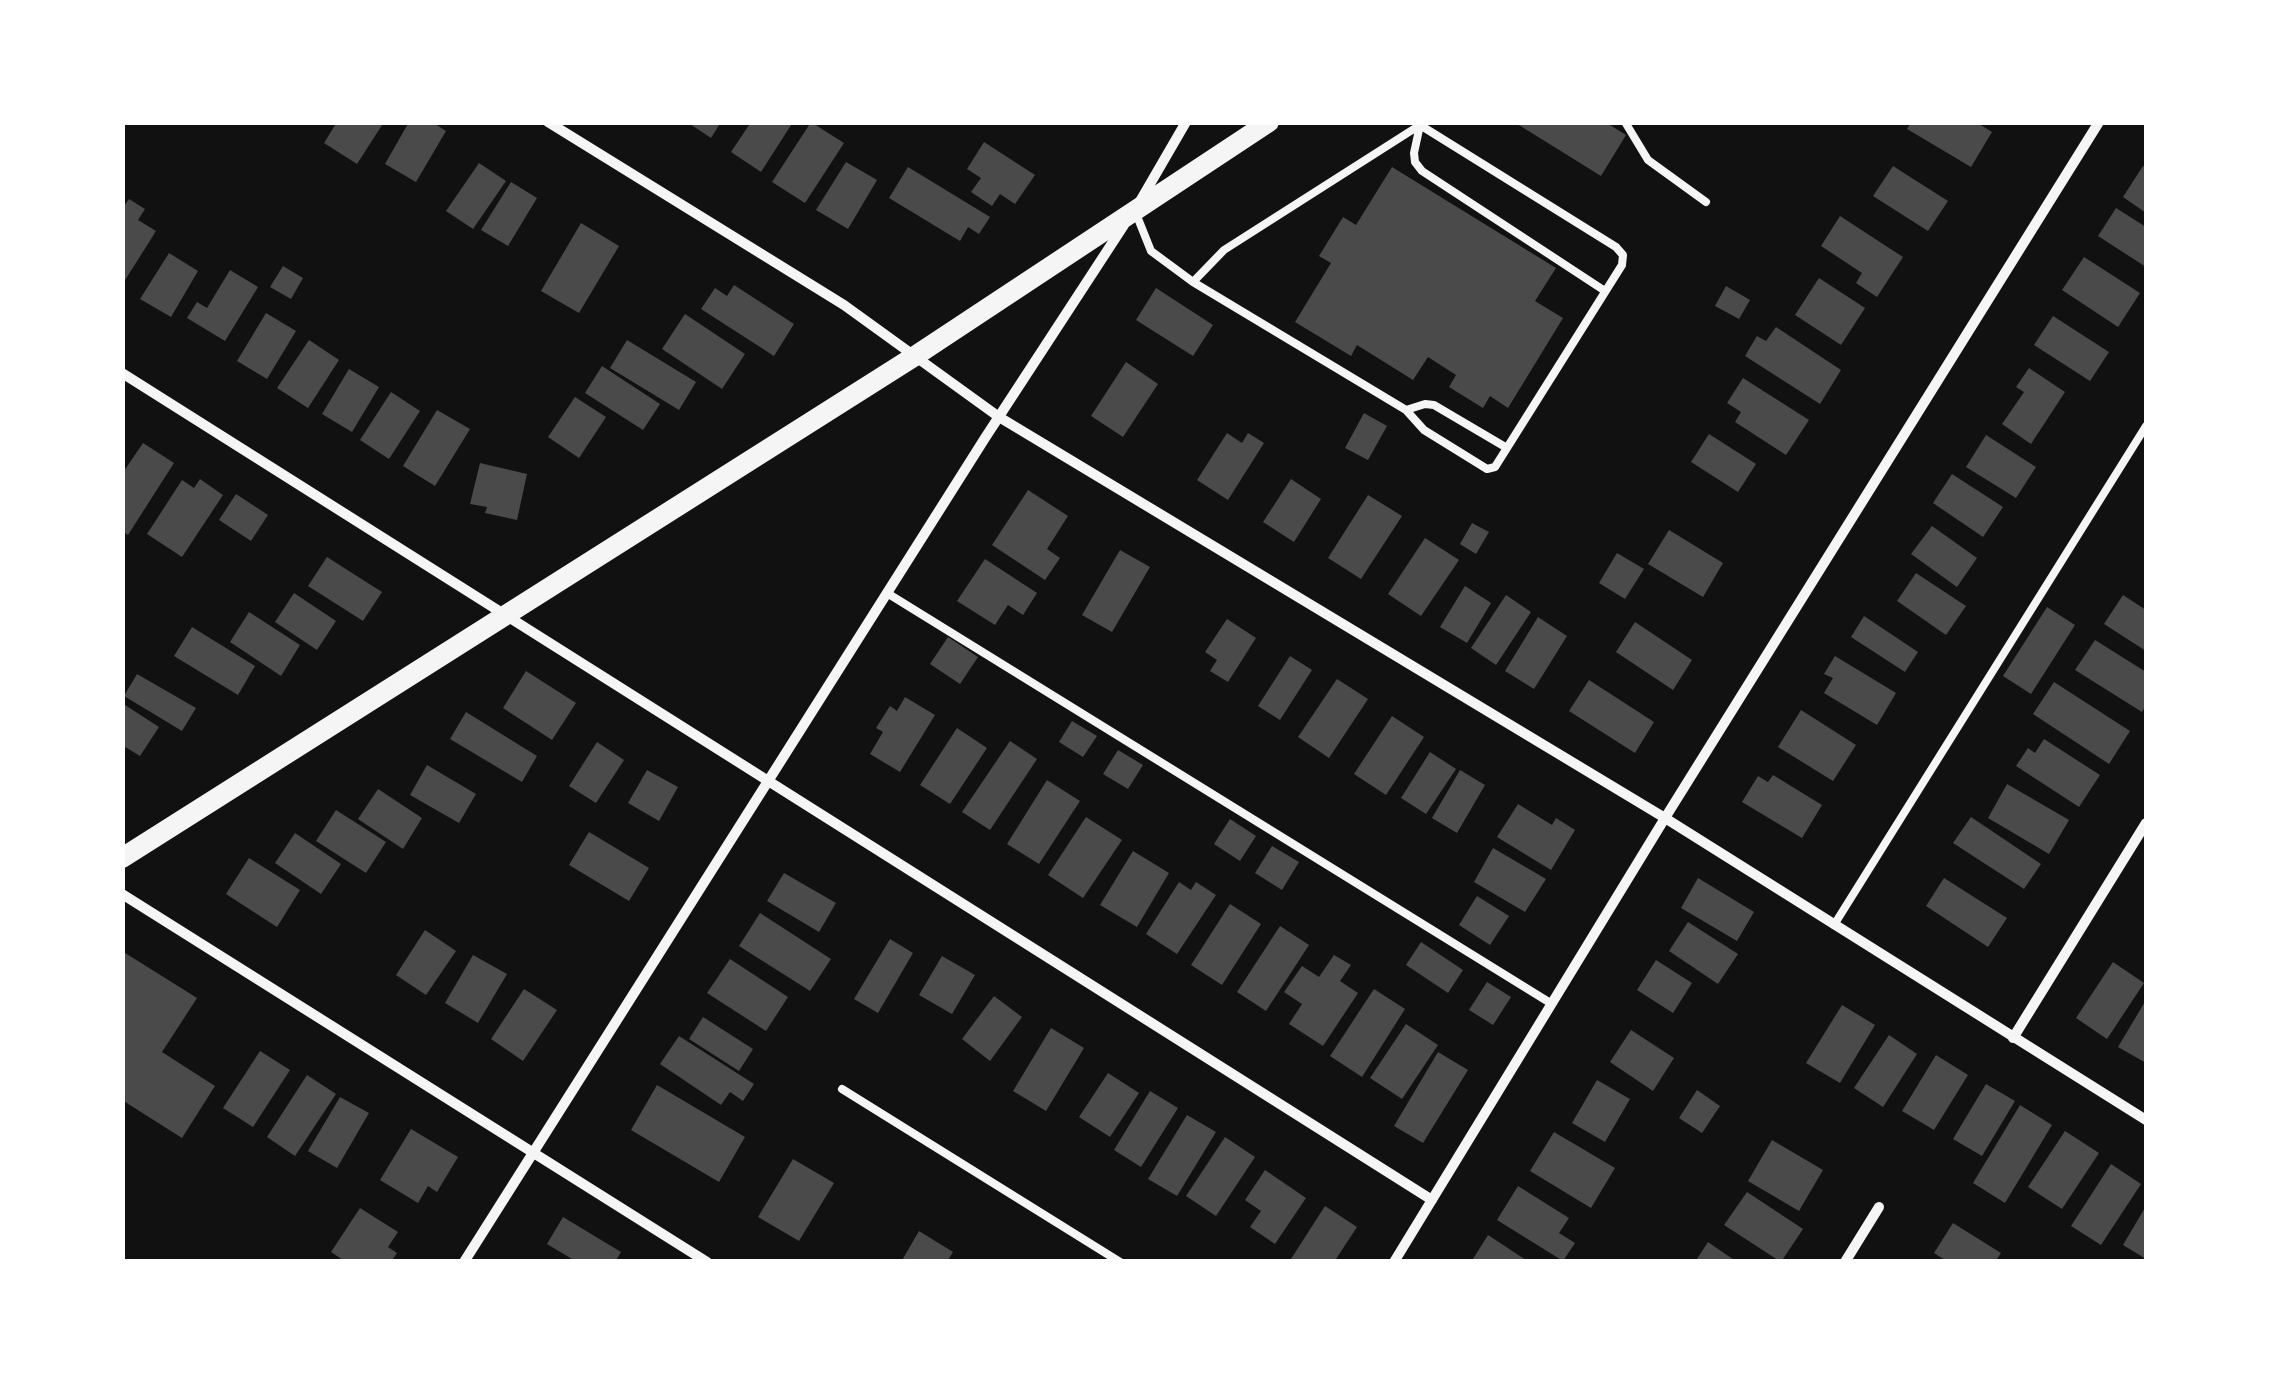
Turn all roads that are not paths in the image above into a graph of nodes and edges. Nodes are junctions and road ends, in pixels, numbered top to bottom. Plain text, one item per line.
1 (548, 122) edge
2 (1186, 122) edge
3 (1269, 122) edge
4 (1626, 122) edge
5 (2099, 122) edge
6 (1420, 124) edge
7 (1706, 202) dead end
8 (1135, 210) junction
9 (1193, 282) junction
10 (1605, 291) junction
11 (915, 356) junction
12 (122, 373) edge
13 (1406, 410) junction
14 (999, 417) junction
15 (2146, 426) edge
16 (1506, 448) junction
17 (887, 593) junction
18 (506, 614) junction
19 (769, 780) junction
20 (1664, 818) junction
21 (2146, 823) edge
22 (122, 858) edge
23 (122, 894) edge
24 (1834, 925) junction
25 (1552, 1004) junction
26 (2013, 1038) junction
27 (842, 1089) dead end
28 (2146, 1120) edge
29 (532, 1150) junction
30 (1432, 1200) junction
31 (1879, 1207) dead end
32 (464, 1262) edge
33 (707, 1262) edge
34 (1120, 1262) edge
35 (1394, 1262) edge
36 (1845, 1262) edge

1 - 11 street
2 - 8 street
3 - 8 main road
4 - 7 lane
5 - 20 street
6 - 9 lane
6 - 10 lane
6 - 10 lane
8 - 9 lane
8 - 11 main road
8 - 14 street
9 - 13 lane
10 - 16 lane
11 - 14 street
11 - 18 main road
12 - 18 street
13 - 16 lane
13 - 16 lane
14 - 17 street
14 - 20 street
15 - 24 lane
17 - 19 street
17 - 25 lane
18 - 19 street
18 - 22 main road
19 - 29 street
19 - 30 street
20 - 24 street
20 - 25 street
21 - 26 street
23 - 29 street
24 - 26 street
25 - 30 street
26 - 28 street
27 - 34 lane
29 - 32 street
29 - 33 street
30 - 35 street
31 - 36 street

